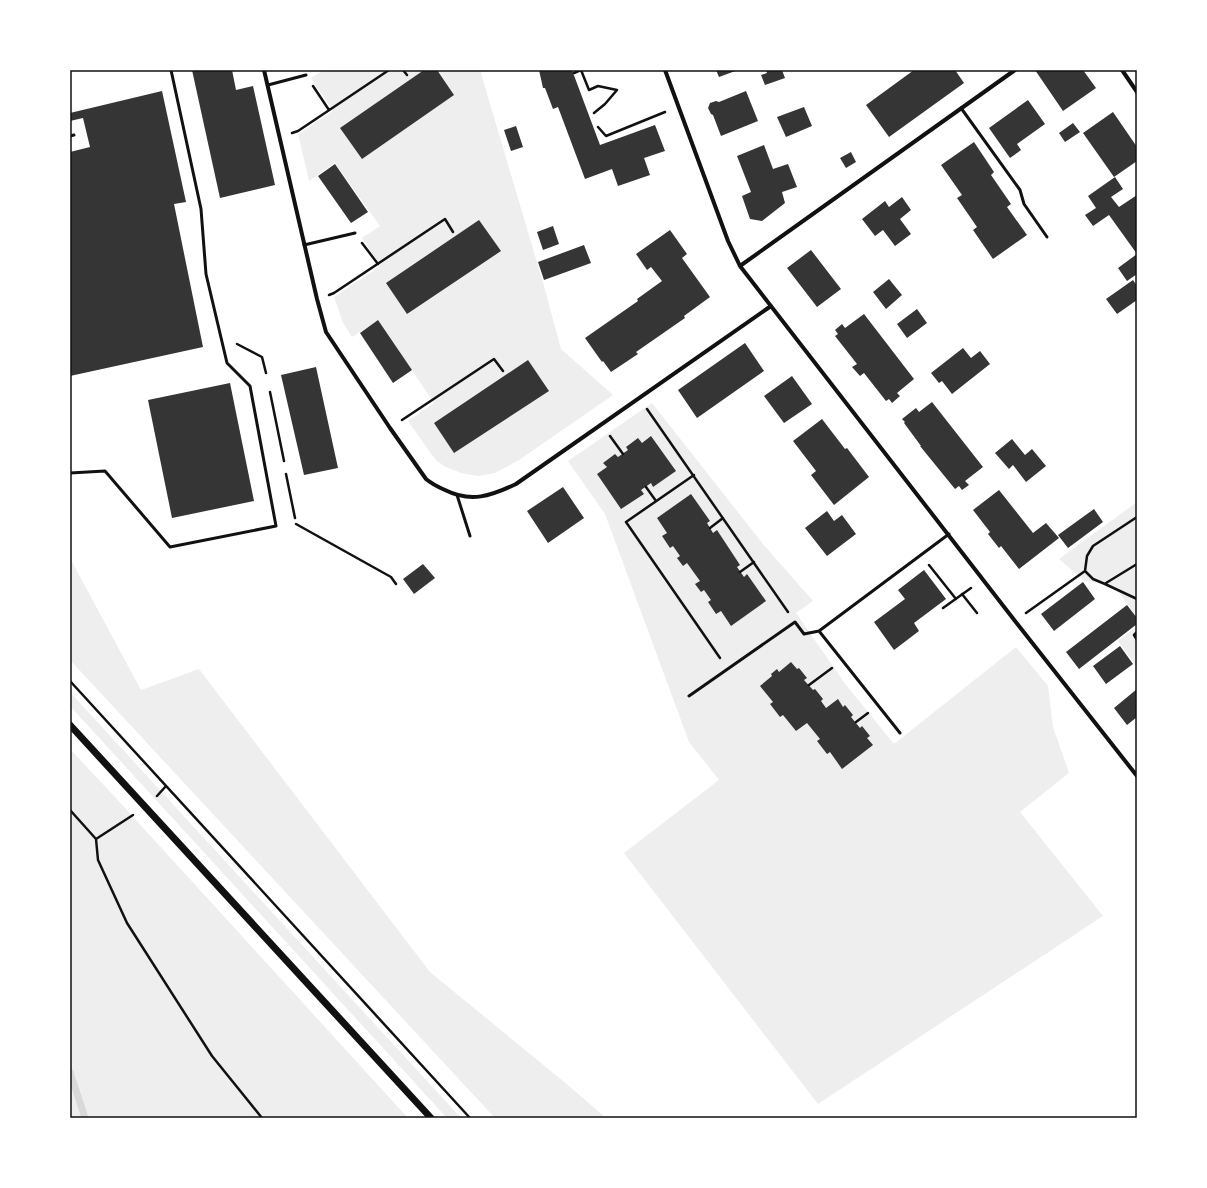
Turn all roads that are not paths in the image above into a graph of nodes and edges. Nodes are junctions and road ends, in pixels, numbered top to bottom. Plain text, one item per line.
1 (171, 70) edge
2 (264, 70) edge
3 (664, 70) edge
4 (1015, 70) edge
5 (1122, 70) edge
6 (306, 75) dead end
7 (268, 85) junction
8 (1137, 92) edge
9 (961, 108) junction
10 (355, 233) dead end
11 (1047, 237) dead end
12 (304, 246) junction
13 (740, 266) junction
14 (771, 306) junction
15 (70, 473) edge
16 (456, 495) junction
17 (949, 534) junction
18 (470, 536) dead end
19 (819, 631) junction
20 (689, 696) dead end
21 (70, 725) edge
22 (900, 733) dead end
23 (1137, 776) edge
24 (431, 1118) edge

1 - 15 lane
2 - 7 street
3 - 13 street
4 - 9 street
5 - 8 street
6 - 7 lane
7 - 12 street
9 - 11 lane
9 - 13 street
10 - 12 lane
12 - 16 street
13 - 14 street
14 - 16 street
14 - 17 street
16 - 18 lane
17 - 19 lane
17 - 23 street
19 - 20 lane
19 - 22 lane
21 - 24 street

